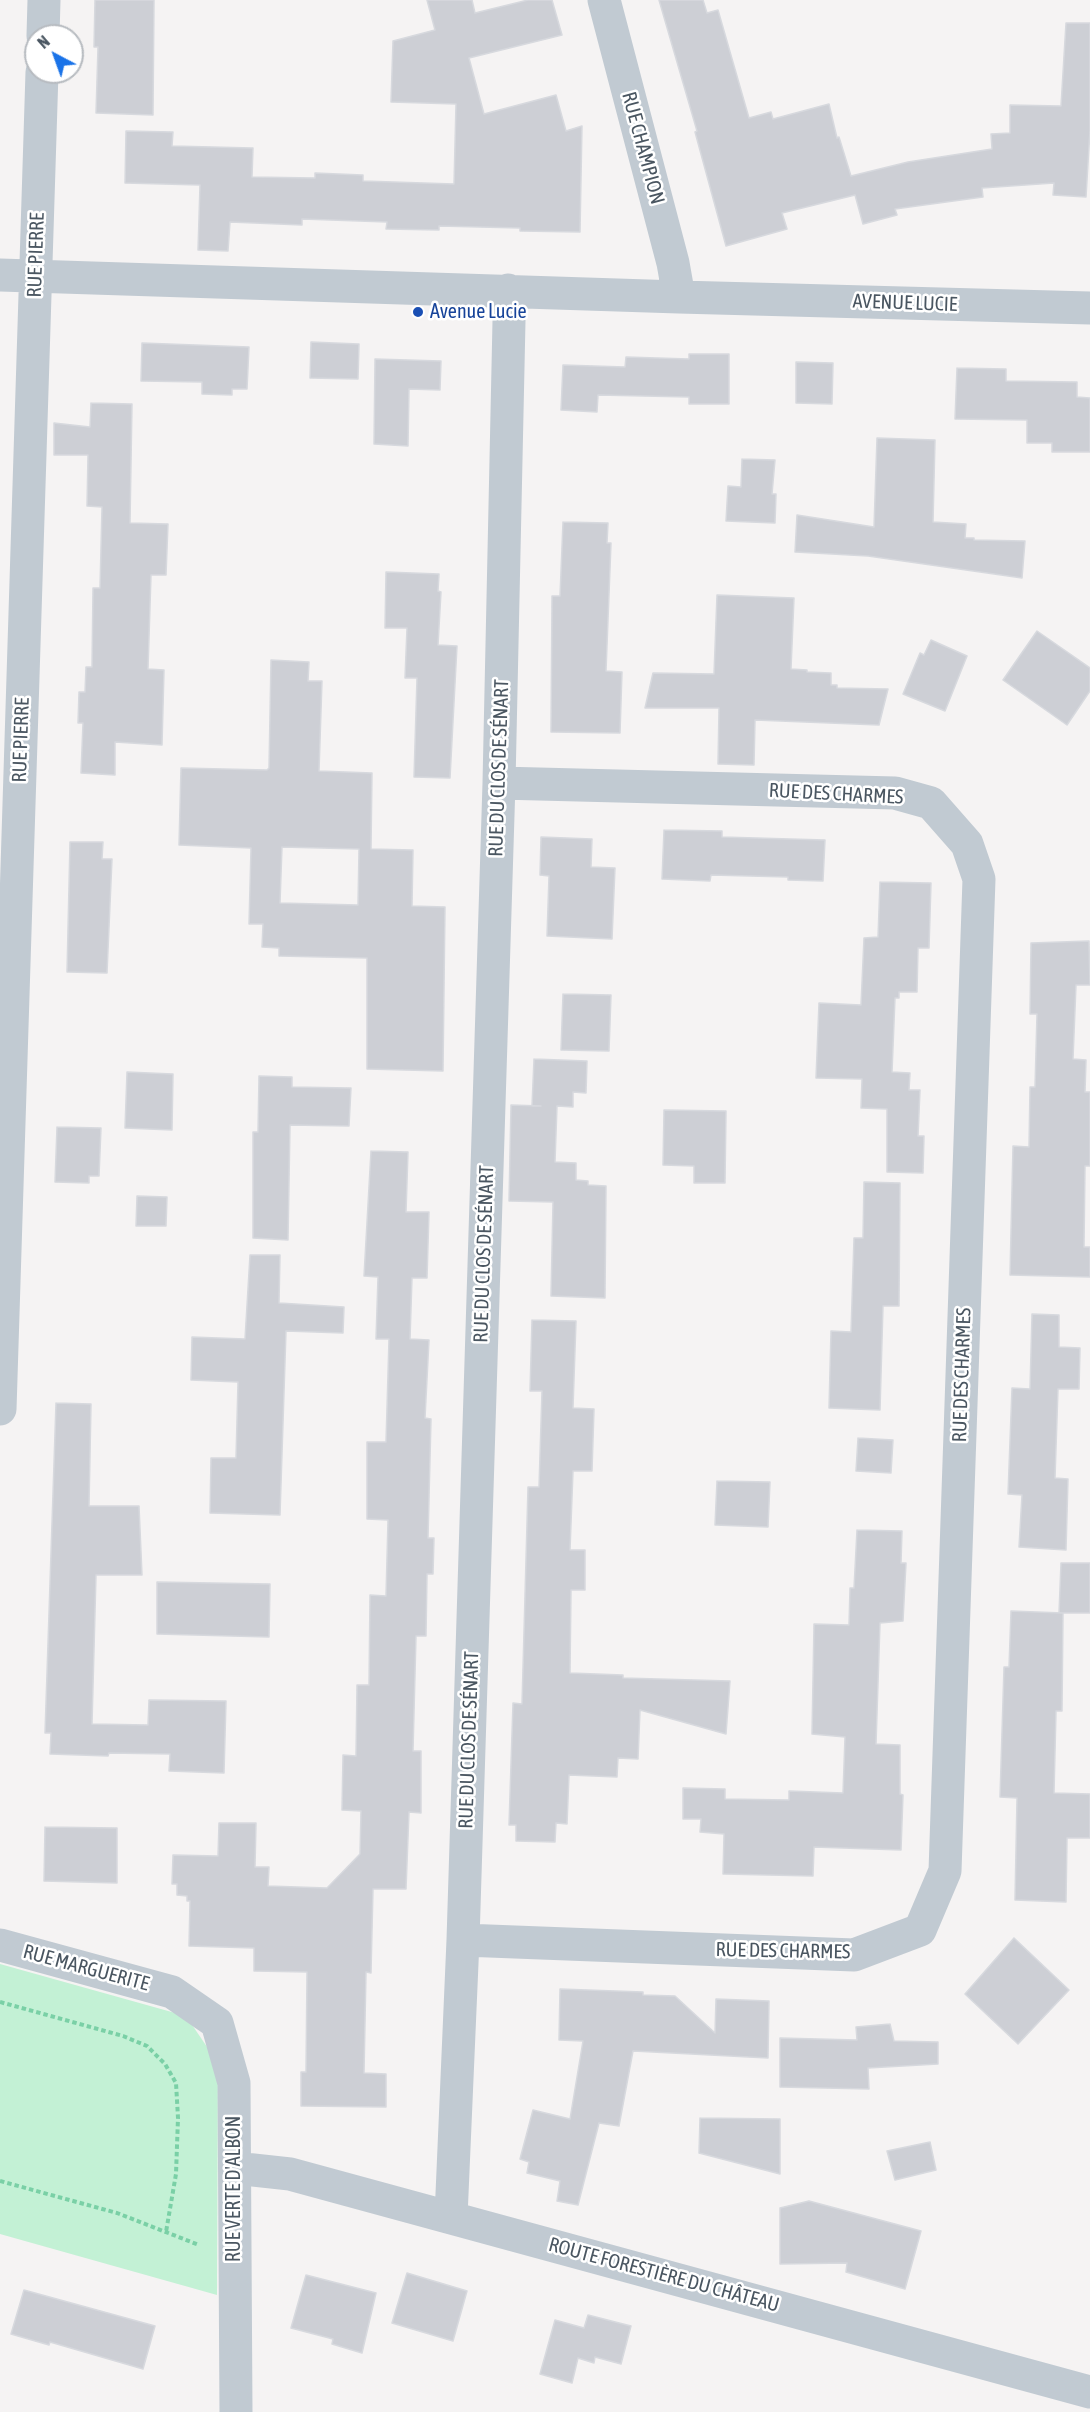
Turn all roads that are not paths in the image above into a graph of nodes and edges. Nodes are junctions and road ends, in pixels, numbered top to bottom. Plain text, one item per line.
1 (44, 0) edge
2 (604, 0) edge
3 (43, 24) edge
4 (42, 84) edge
5 (0, 275) edge
6 (36, 275) junction
7 (508, 290) junction
8 (679, 297) junction
9 (1090, 308) edge
10 (499, 783) junction
11 (0, 1409) edge
12 (463, 1940) junction
13 (0, 1945) edge
14 (172, 1992) joint
15 (235, 2168) junction
16 (451, 2217) junction
17 (1090, 2392) edge
18 (236, 2412) edge

1 - 3 street
2 - 8 street, RUE CHAMPION
4 - 6 street, RUE PIERRE
5 - 6 street, AVENUE LUCIE
6 - 7 street, AVENUE LUCIE
6 - 11 street, RUE PIERRE
7 - 8 street, AVENUE LUCIE
7 - 10 street, RUE DU CLOS DE SÉNART
8 - 9 street, AVENUE LUCIE
10 - 12 street, RUE DU CLOS DE SÉNART
10 - 12 street, RUE DES CHARMES
12 - 16 street, RUE DU CLOS DE SÉNART
13 - 14 street, RUE MARGUERITE
14 - 15 street, RUE VERTE D'ALBON
15 - 16 street, ROUTE FORESTIÈRE DU CHÂTEAU
15 - 18 street, RUE VERTE D'ALBON
16 - 17 street, ROUTE FORESTIÈRE DU CHÂTEAU

